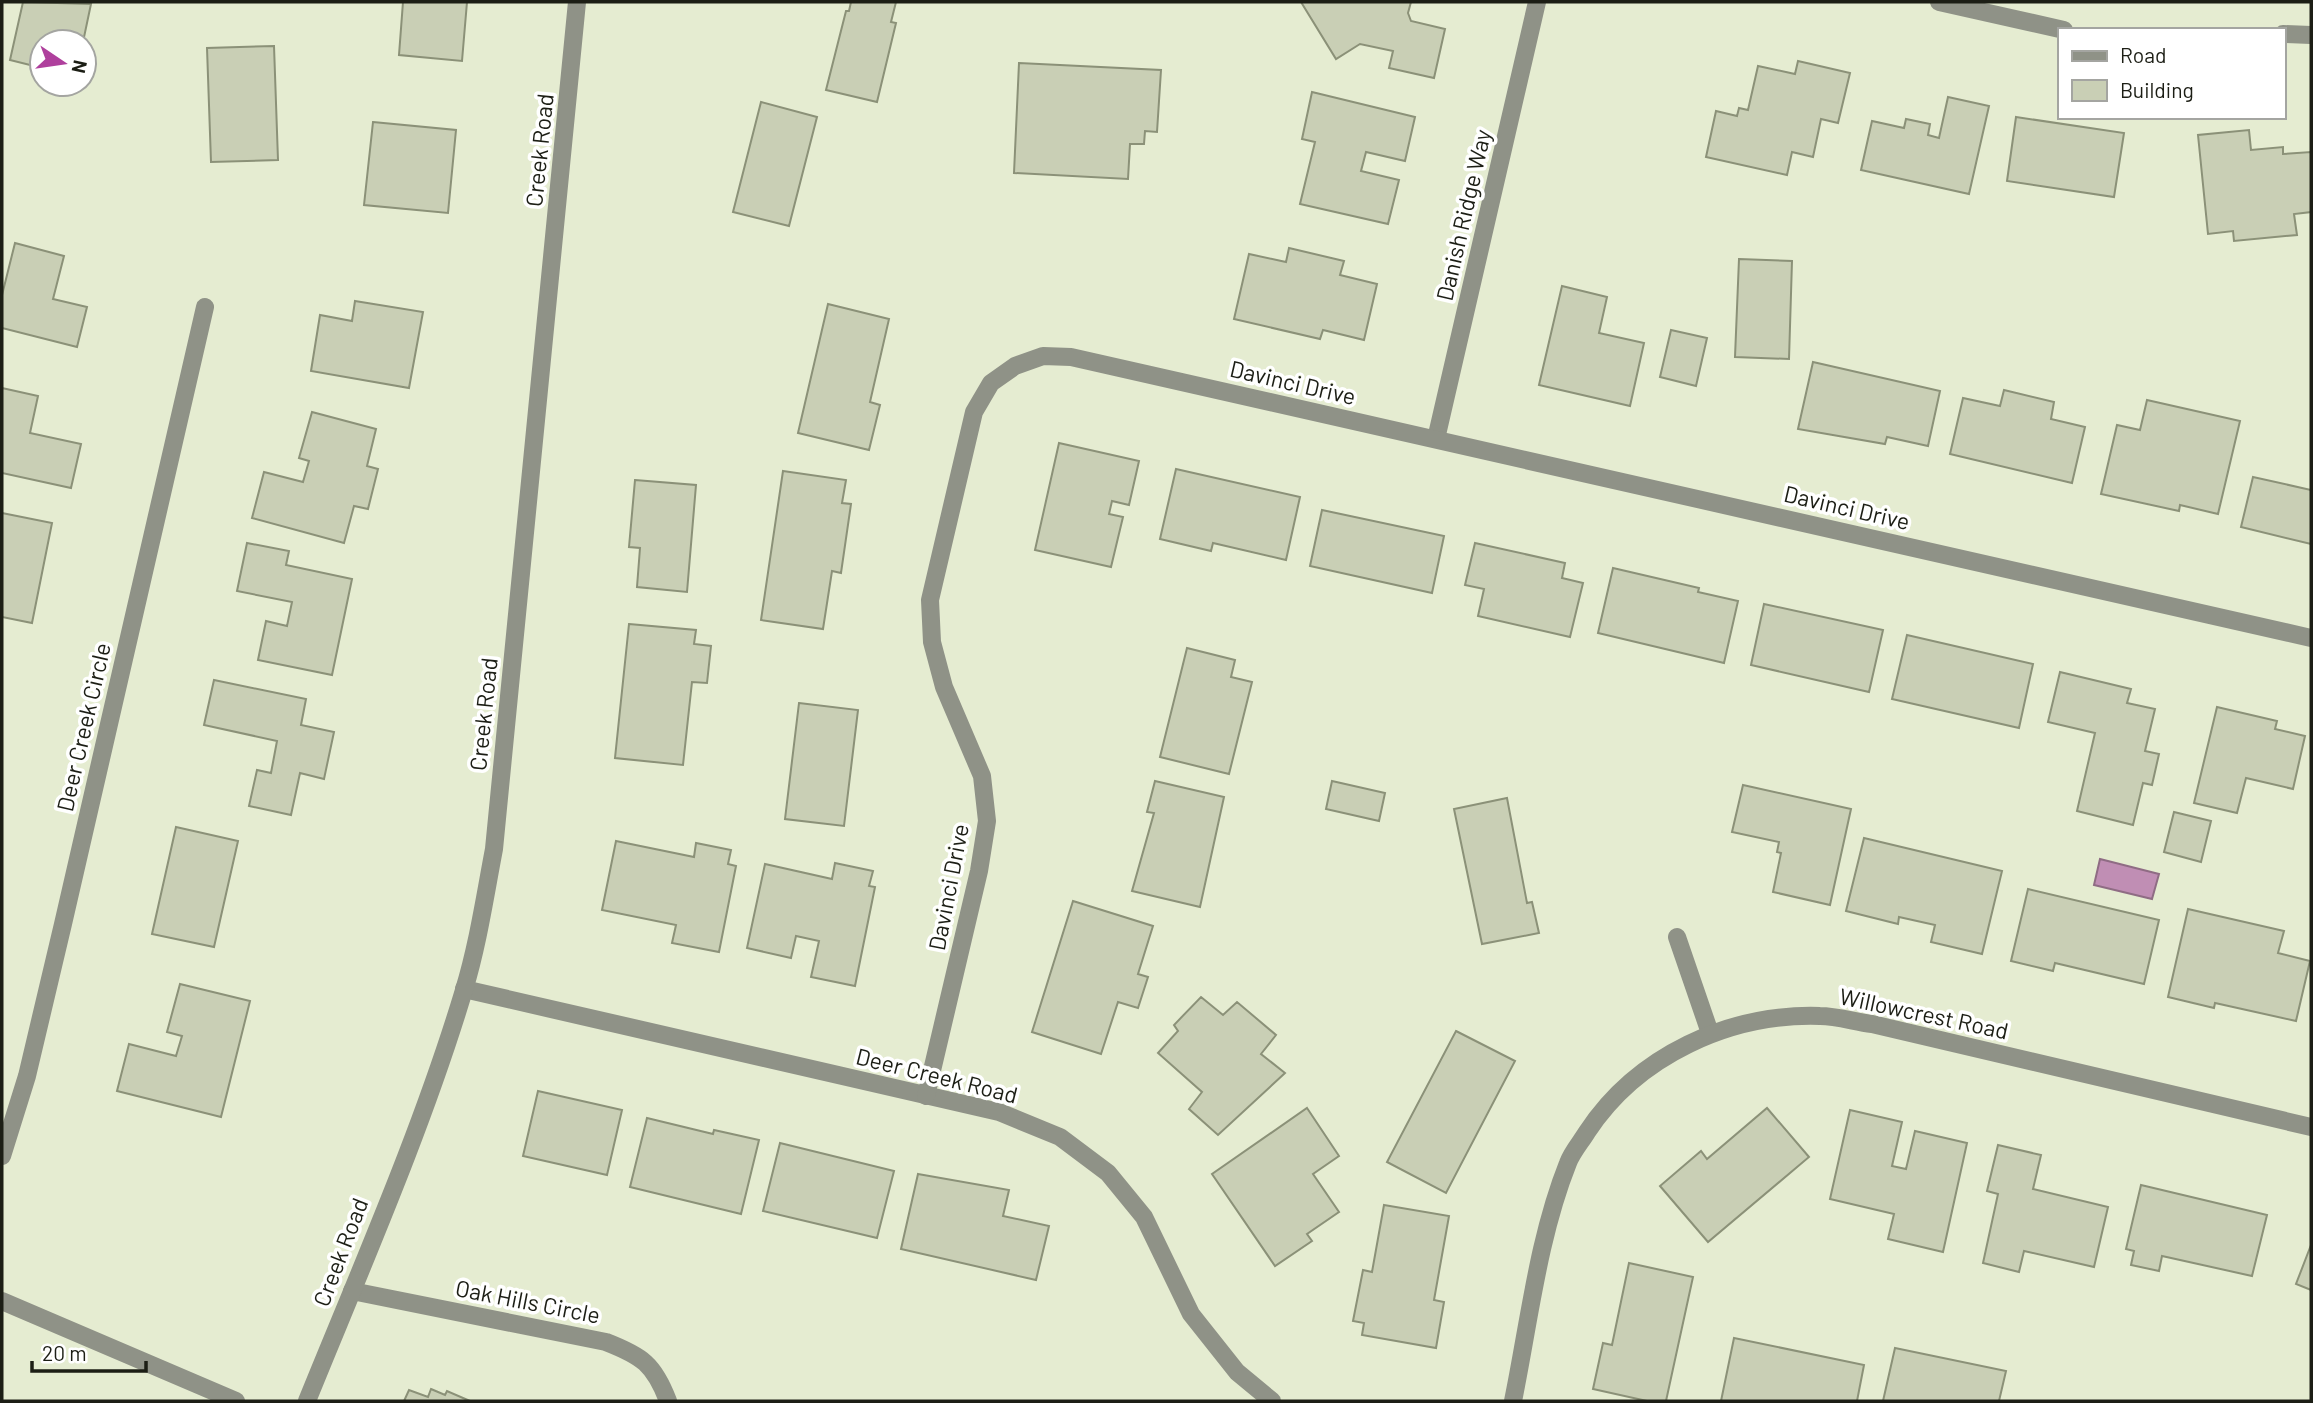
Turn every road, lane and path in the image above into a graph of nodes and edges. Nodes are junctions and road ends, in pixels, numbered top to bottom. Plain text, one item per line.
1 (578, 2) edge
2 (1537, 2) edge
3 (1939, 2) edge
4 (2058, 29) edge
5 (2285, 34) edge
6 (2311, 35) edge
7 (205, 307) dead end
8 (1436, 439) junction
9 (2311, 638) edge
10 (1677, 937) dead end
11 (464, 989) junction
12 (1710, 1033) junction
13 (926, 1096) junction
14 (2311, 1127) edge
15 (2, 1156) edge
16 (352, 1291) junction
17 (2, 1301) edge
18 (236, 1401) edge
19 (307, 1401) edge
20 (668, 1401) edge
21 (1272, 1401) edge
22 (1513, 1401) edge

1 - 11 street, Creek Road
2 - 8 street, Danish Ridge Way
3 - 4 street
5 - 6 street
7 - 15 street, Deer Creek Circle
8 - 9 street, Davinci Drive
8 - 13 street, Davinci Drive
10 - 12 street
11 - 13 street, Deer Creek Road
11 - 16 street, Creek Road
12 - 14 street, Willowcrest Road
12 - 22 street, Willowcrest Road
13 - 21 street, Deer Creek Road
16 - 19 street, Creek Road
16 - 20 street, Oak Hills Circle
17 - 18 street

